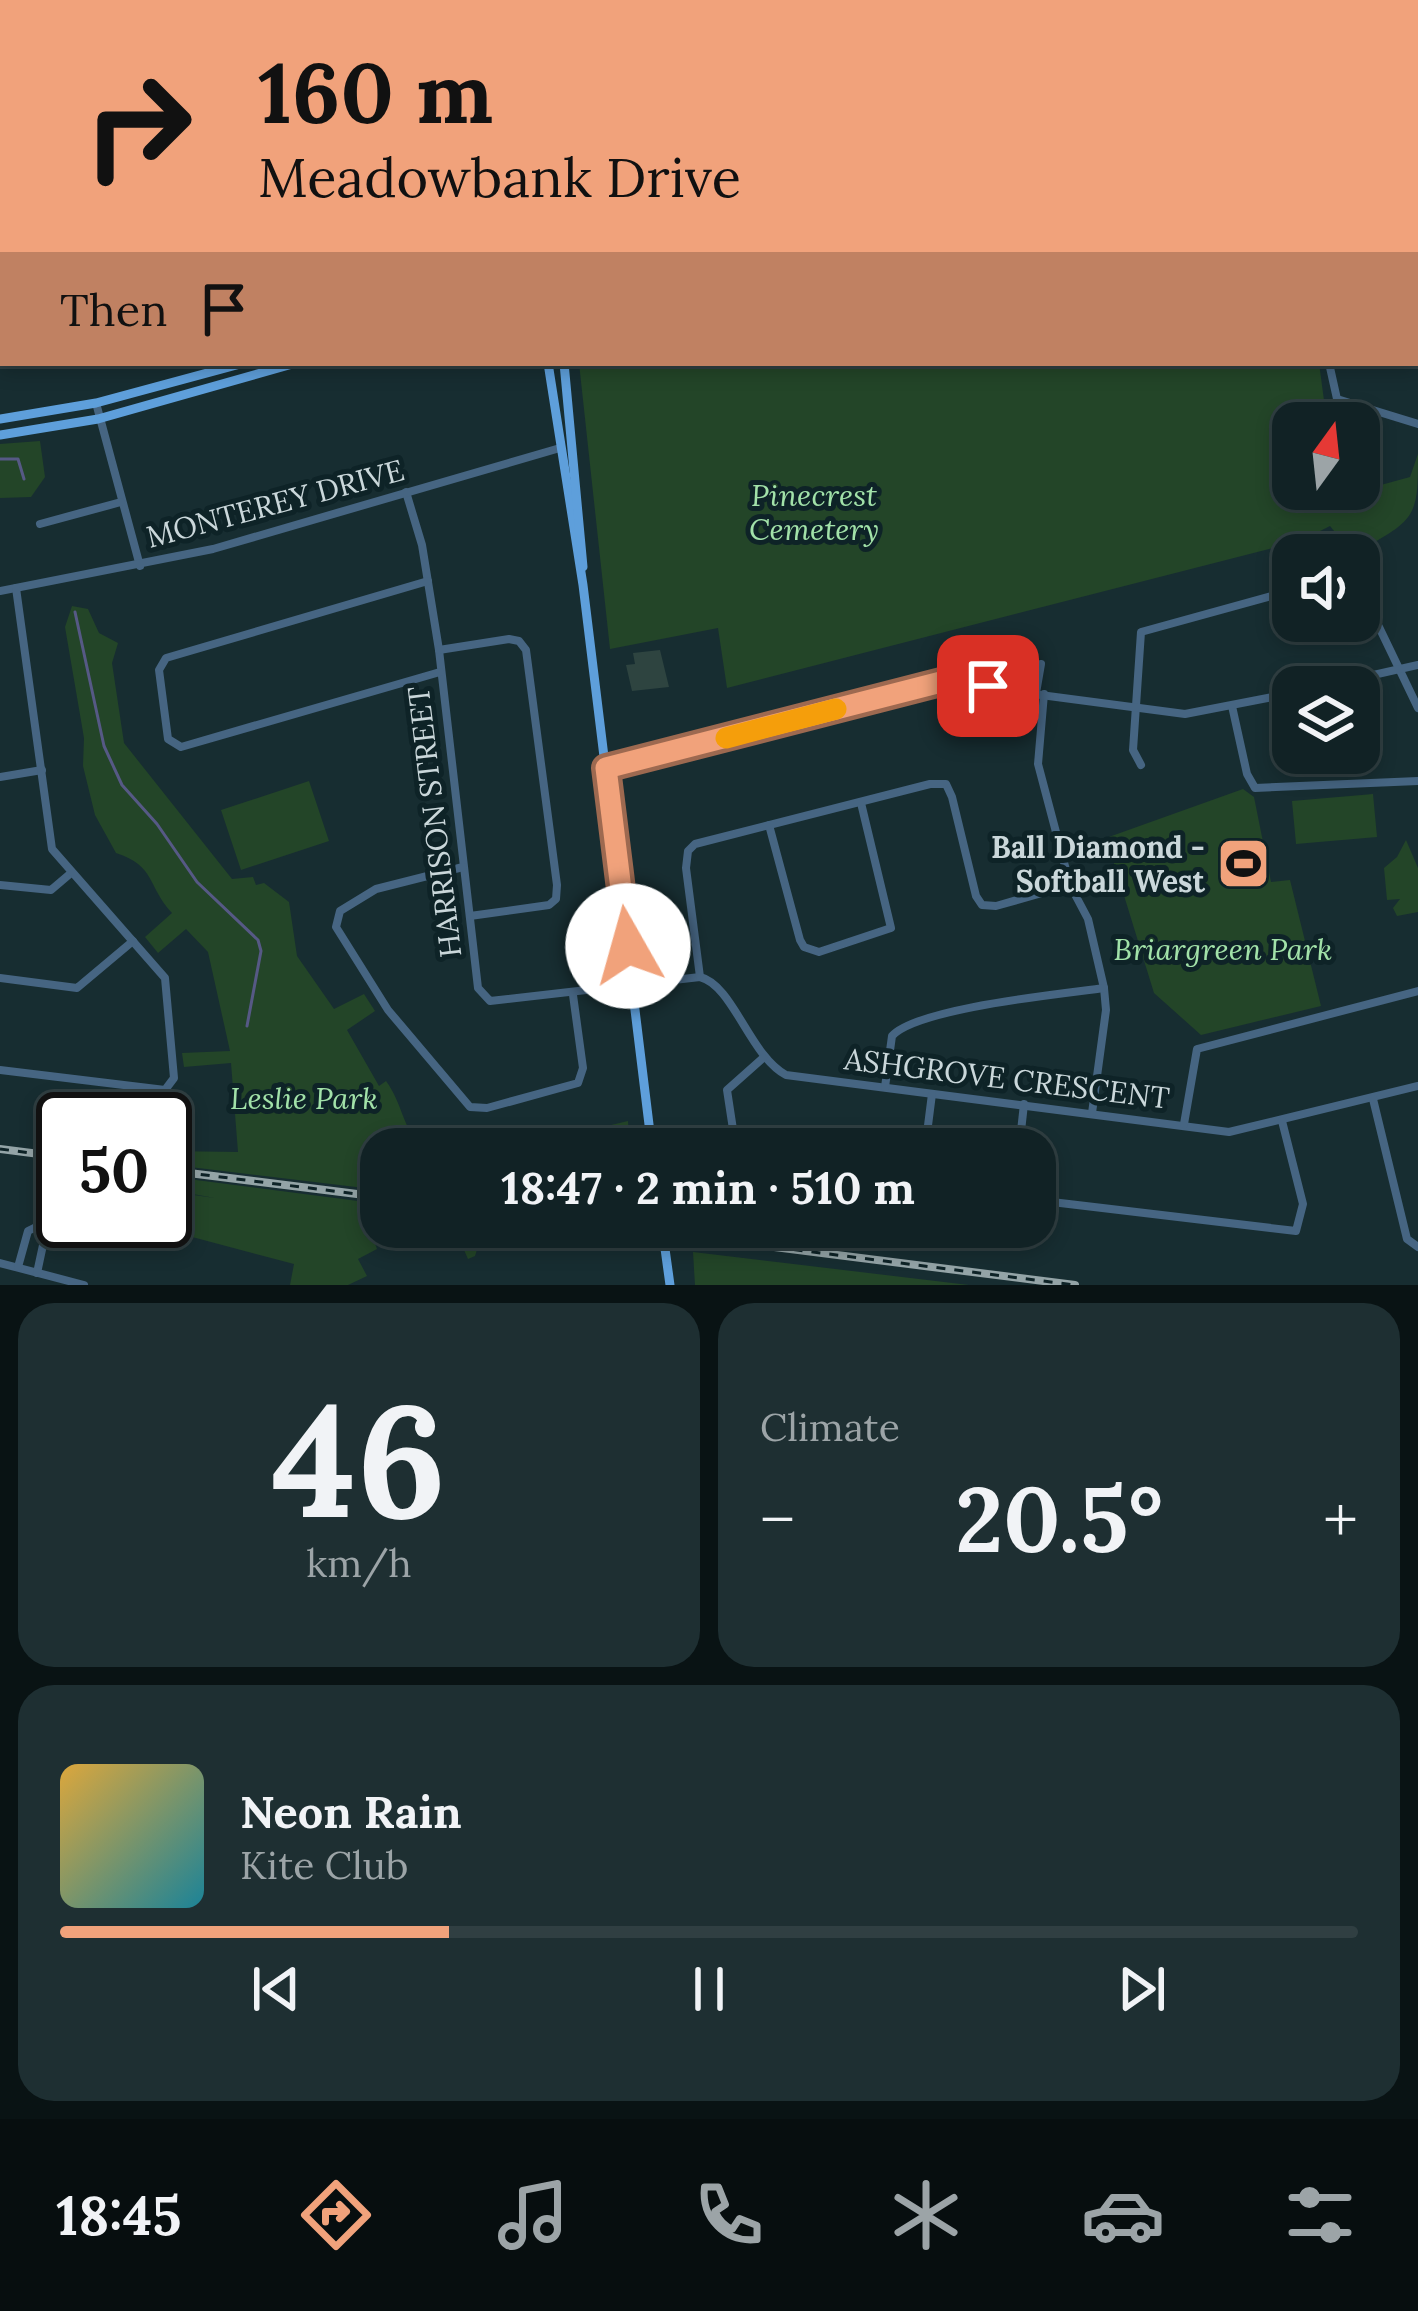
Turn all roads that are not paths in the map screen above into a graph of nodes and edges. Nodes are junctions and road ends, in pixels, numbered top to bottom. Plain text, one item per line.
1 (233, 366) edge
2 (276, 366) edge
3 (548, 366) edge
4 (564, 366) edge
5 (1330, 366) edge
6 (96, 403) junction
7 (0, 419) edge
8 (98, 419) junction
9 (1418, 424) edge
10 (0, 435) edge
11 (560, 448) junction
12 (406, 492) junction
13 (121, 502) junction
14 (40, 524) dead end
15 (140, 566) junction
16 (428, 580) junction
17 (583, 585) junction
18 (16, 588) junction
19 (0, 591) edge
20 (1272, 596) edge
21 (1380, 633) edge
22 (439, 650) junction
23 (1041, 664) dead end
24 (1418, 665) edge
25 (1400, 670) junction
26 (440, 672) junction
27 (1380, 674) edge
28 (1040, 694) junction
29 (1272, 697) edge
30 (1232, 706) junction
31 (1138, 708) junction
32 (1418, 708) edge
33 (1141, 765) dead end
34 (606, 768) junction
35 (42, 770) junction
36 (0, 777) edge
37 (1418, 781) edge
38 (861, 803) junction
39 (769, 825) junction
40 (463, 867) junction
41 (71, 873) junction
42 (0, 885) edge
43 (1070, 886) junction
44 (470, 916) junction
45 (133, 941) junction
46 (700, 977) junction
47 (0, 978) edge
48 (633, 986) junction
49 (1104, 988) junction
50 (1418, 991) edge
51 (573, 994) junction
52 (764, 1058) junction
53 (0, 1070) edge
54 (1418, 1086) edge
55 (885, 1087) junction
56 (932, 1094) junction
57 (1373, 1099) junction
58 (1024, 1104) junction
59 (1092, 1113) junction
60 (1282, 1120) junction
61 (1184, 1124) junction
62 (650, 1128) edge
63 (733, 1128) edge
64 (928, 1128) edge
65 (1021, 1128) edge
66 (1056, 1202) edge
67 (1418, 1247) edge
68 (665, 1248) edge
69 (0, 1263) edge
70 (18, 1268) junction
71 (37, 1273) junction
72 (49, 1281) edge
73 (84, 1285) edge
74 (670, 1285) edge

1 - 6 main road
2 - 8 main road
3 - 11 main road
4 - 17 main road
5 - 9 street
6 - 7 main road
6 - 8 street
8 - 10 main road
8 - 13 street
11 - 12 street, MONTEREY DRIVE
11 - 17 main road
12 - 15 street, MONTEREY DRIVE
12 - 16 street, HARRISON STREET
13 - 14 street
13 - 15 street
15 - 18 street, MONTEREY DRIVE
16 - 22 street, HARRISON STREET
16 - 26 street
17 - 34 main road
18 - 19 street, MONTEREY DRIVE
18 - 35 street
20 - 31 street
21 - 25 street
22 - 26 street, HARRISON STREET
22 - 44 street
23 - 28 street
24 - 25 street
25 - 27 street
25 - 32 street
26 - 40 street, HARRISON STREET
28 - 31 street
28 - 34 street
28 - 43 street
29 - 30 street
30 - 31 street
30 - 37 street
31 - 33 street
34 - 48 main road
35 - 36 street
35 - 41 street
38 - 39 street
38 - 39 street
38 - 43 street
39 - 46 street
40 - 44 street, HARRISON STREET
40 - 51 street
41 - 42 street
41 - 45 street
43 - 49 street
44 - 51 street, HARRISON STREET
45 - 47 street
45 - 53 street
46 - 48 street
46 - 52 street
48 - 51 street, HARRISON STREET
48 - 62 main road
49 - 55 street
49 - 59 street
50 - 61 street
52 - 55 street, ASHGROVE CRESCENT
52 - 63 street
54 - 57 street, ASHGROVE CRESCENT
55 - 56 street, ASHGROVE CRESCENT
56 - 58 street, ASHGROVE CRESCENT
56 - 64 street
57 - 60 street, ASHGROVE CRESCENT
57 - 67 street
58 - 59 street, ASHGROVE CRESCENT
58 - 65 street
59 - 61 street, ASHGROVE CRESCENT
60 - 61 street, ASHGROVE CRESCENT
60 - 66 street
68 - 74 main road
69 - 70 street
70 - 71 street
70 - 71 street
71 - 72 street
72 - 73 street

